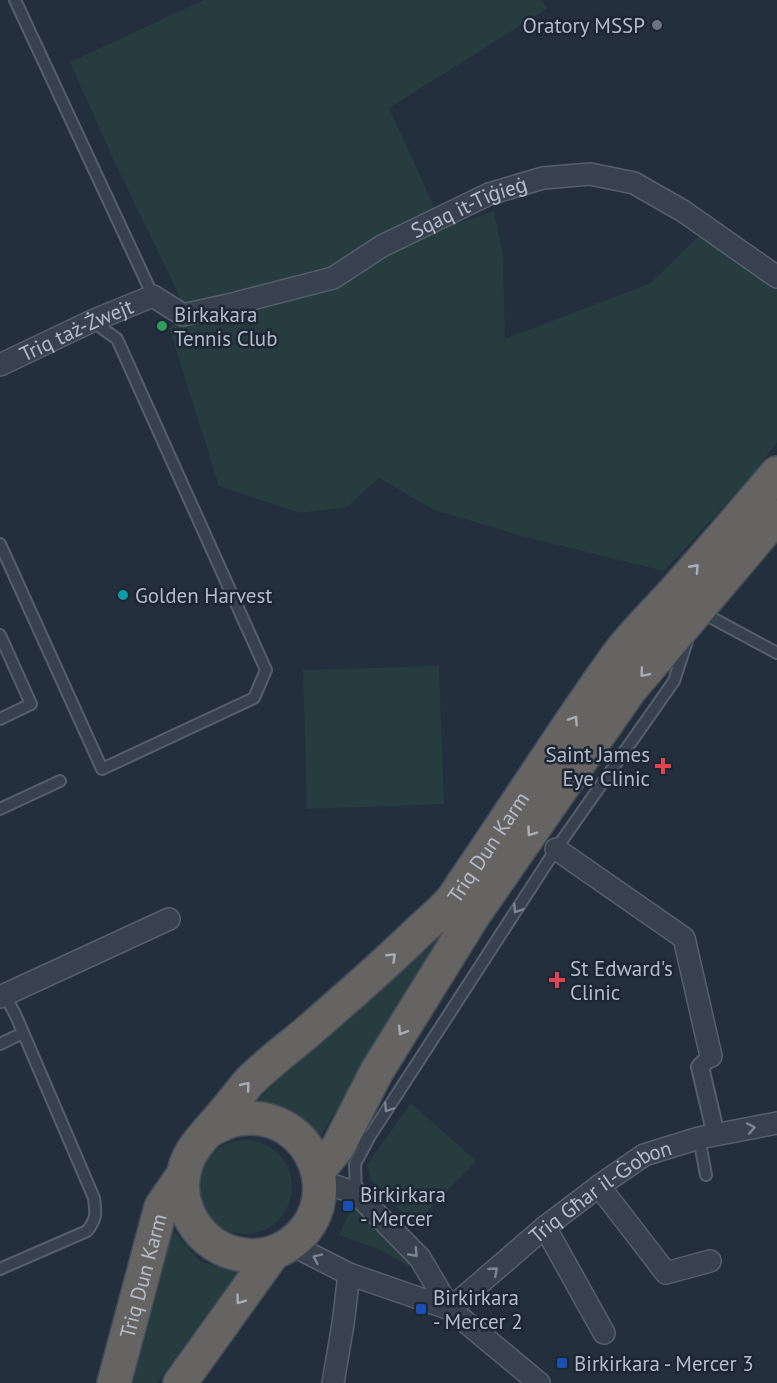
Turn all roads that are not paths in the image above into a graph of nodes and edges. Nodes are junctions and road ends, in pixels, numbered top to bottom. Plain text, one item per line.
1 (15, 0) edge
2 (777, 277) edge
3 (153, 296) junction
4 (92, 321) junction
5 (0, 365) edge
6 (777, 473) edge
7 (777, 516) edge
8 (0, 544) edge
9 (698, 610) junction
10 (0, 635) edge
11 (777, 653) edge
12 (0, 719) edge
13 (60, 781) dead end
14 (0, 809) edge
15 (556, 849) junction
16 (169, 919) dead end
17 (2, 996) edge
18 (22, 1033) junction
19 (0, 1044) edge
20 (711, 1056) joint
21 (777, 1123) edge
22 (209, 1131) junction
23 (370, 1136) junction
24 (707, 1136) junction
25 (325, 1166) junction
26 (183, 1175) junction
27 (706, 1175) dead end
28 (599, 1186) junction
29 (356, 1193) junction
30 (545, 1227) junction
31 (282, 1248) junction
32 (710, 1261) dead end
33 (0, 1269) edge
34 (349, 1274) junction
35 (450, 1309) junction
36 (604, 1334) dead end
37 (114, 1383) edge
38 (180, 1383) edge
39 (333, 1383) edge
40 (538, 1383) edge

1 - 3 lane
2 - 3 street, Sqaq it-Tiġieġ
3 - 4 street, Triq taż-Żwejt
4 - 5 street, Triq taż-Żwejt
4 - 8 lane
22 -> 6 highway, Triq Dun Karm
7 - 9 highway, Triq Dun Karm
9 - 11 lane
9 - 15 lane, Triq Dun Karm
9 -> 25 highway, Triq Dun Karm
10 - 12 lane
13 - 14 lane
15 - 20 street
15 -> 23 lane, Triq Dun Karm
16 - 17 street
17 - 18 lane
18 - 19 lane
18 - 33 lane
20 - 24 street
24 -> 21 street, Triq Għar il-Ġobon
22 - 25 highway, Triq Dun Karm
22 - 26 highway, Triq Dun Karm
23 - 25 lane
23 - 29 lane, Triq Dun Karm
24 - 27 lane
24 - 28 street, Triq Għar il-Ġobon
25 - 29 street
25 - 31 highway, Triq Dun Karm
26 - 31 highway, Triq Dun Karm
26 - 37 highway, Triq Dun Karm
28 - 30 street, Triq Għar il-Ġobon
28 - 32 street
29 -> 35 street
35 -> 30 street, Triq Għar il-Ġobon
30 - 36 street
34 -> 31 street
31 -> 38 highway, Triq Dun Karm
34 - 35 street
34 - 39 street
35 - 40 street

